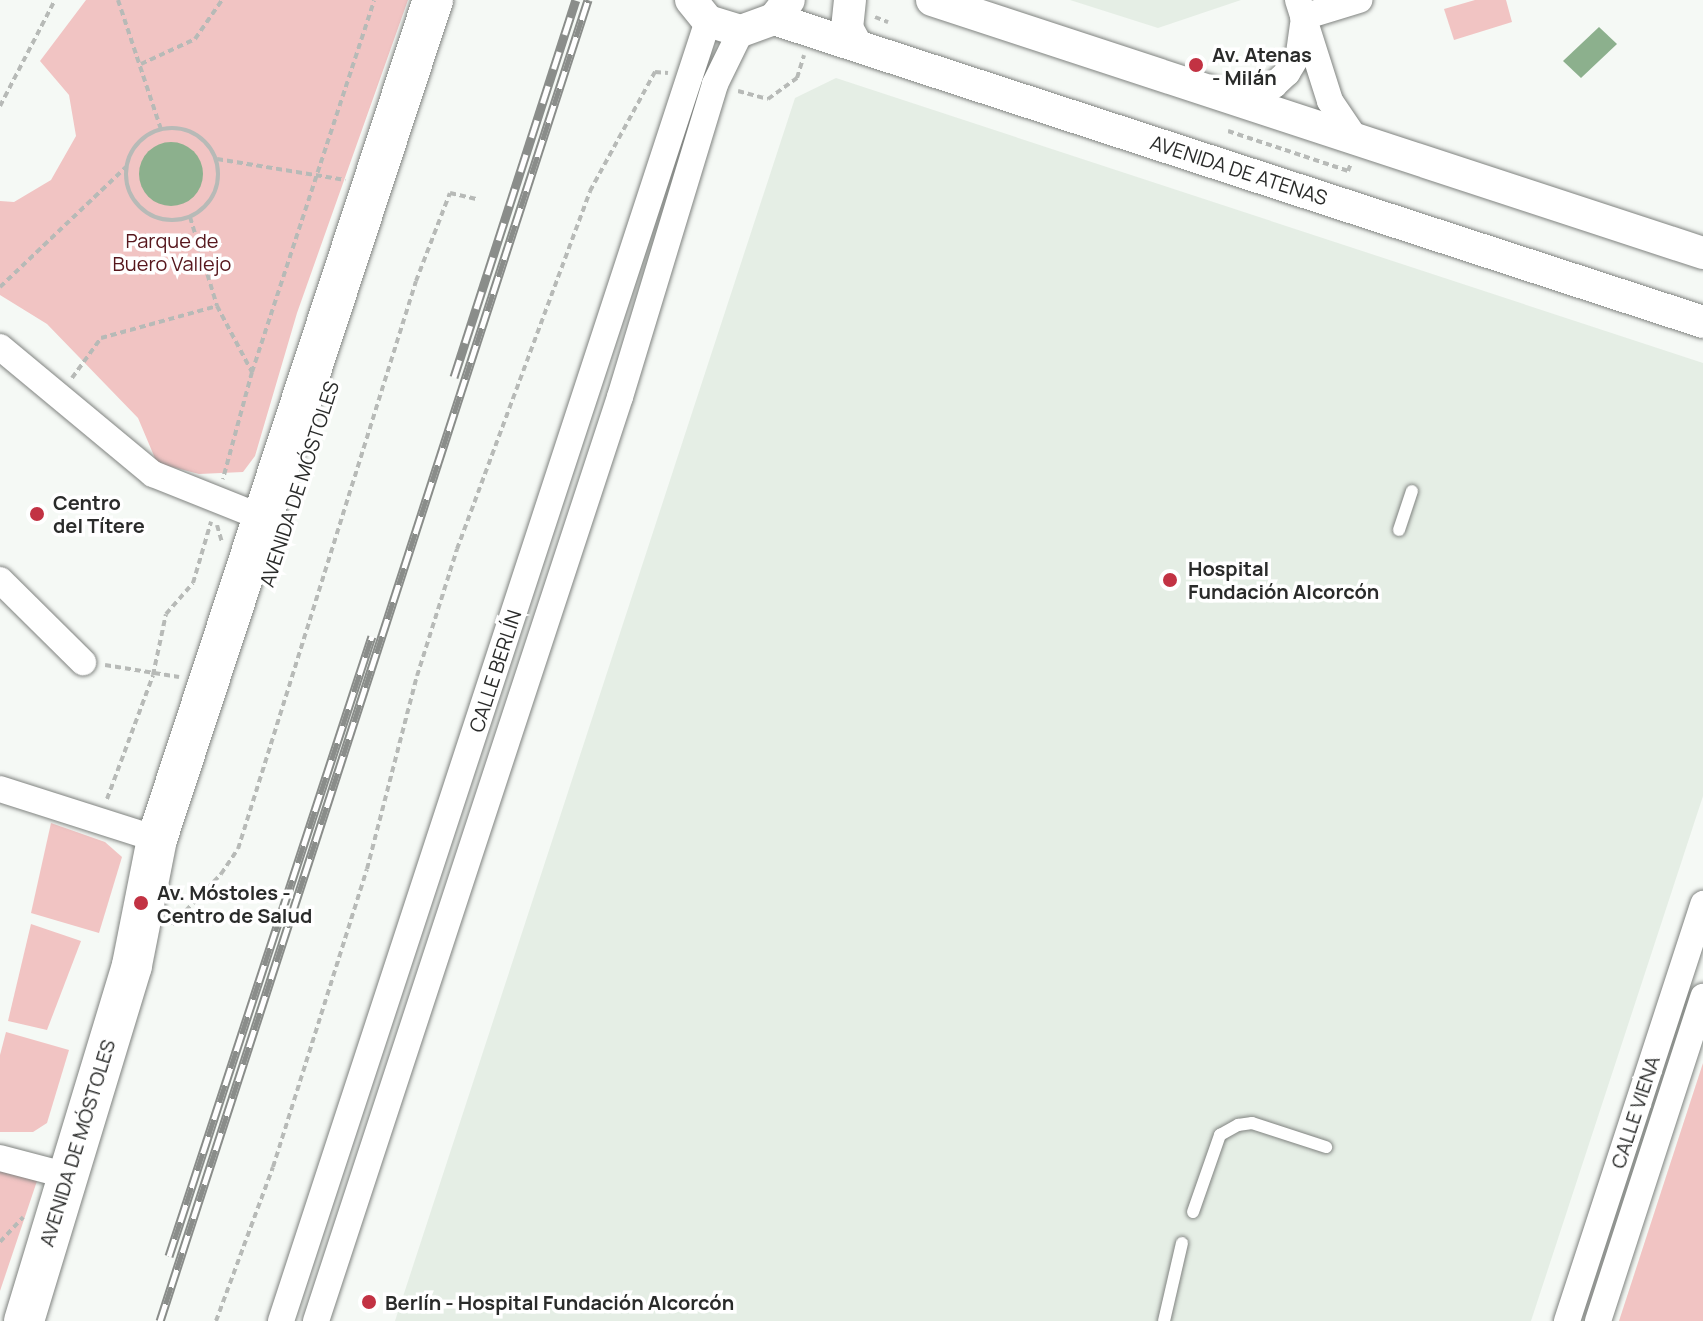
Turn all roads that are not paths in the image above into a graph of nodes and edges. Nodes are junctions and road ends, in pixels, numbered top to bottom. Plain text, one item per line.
1 (433, 0) edge
2 (454, 0) edge
3 (850, 0) edge
4 (932, 0) edge
5 (1359, 0) edge
6 (1301, 8) edge
7 (700, 10) edge
8 (782, 10) edge
9 (741, 31) junction
10 (870, 38) junction
11 (702, 80) junction
12 (1235, 109) junction
13 (1353, 135) junction
14 (1703, 253) edge
15 (1696, 313) edge
16 (0, 347) edge
17 (1412, 491) dead end
18 (263, 518) junction
19 (1399, 530) dead end
20 (0, 580) edge
21 (83, 662) road end
22 (0, 789) edge
23 (157, 839) junction
24 (1703, 904) edge
25 (132, 965) junction
26 (1703, 997) edge
27 (1326, 1147) dead end
28 (0, 1158) edge
29 (65, 1175) junction
30 (1193, 1212) dead end
31 (1182, 1243) dead end
32 (24, 1321) edge
33 (281, 1321) edge
34 (316, 1321) edge
35 (1164, 1321) edge
36 (1567, 1321) edge
37 (1598, 1321) edge

1 - 18 main road, AVENIDA DE MÓSTOLES
2 - 25 main road, AVENIDA DE MÓSTOLES
3 - 10 street
4 - 12 street
5 - 6 street
6 - 12 street
6 - 13 street
7 - 9 street
7 - 11 street, CALLE BERLÍN
8 - 9 street
8 - 10 street, AVENIDA DE ATENAS
9 - 11 street, CALLE BERLÍN
10 - 15 street, AVENIDA DE ATENAS
11 - 33 street, CALLE BERLÍN
11 - 34 street, CALLE BERLÍN
12 - 13 street
13 - 14 street
16 - 18 street
17 - 19 lane
18 - 23 main road, AVENIDA DE MÓSTOLES
20 - 21 street
22 - 23 street
23 - 25 main road, AVENIDA DE MÓSTOLES
24 - 36 street, CALLE VIENA
25 - 29 main road, AVENIDA DE MÓSTOLES
26 - 37 street, CALLE VIENA
27 - 30 lane
28 - 29 street
29 - 32 main road, AVENIDA DE MÓSTOLES
31 - 35 lane

